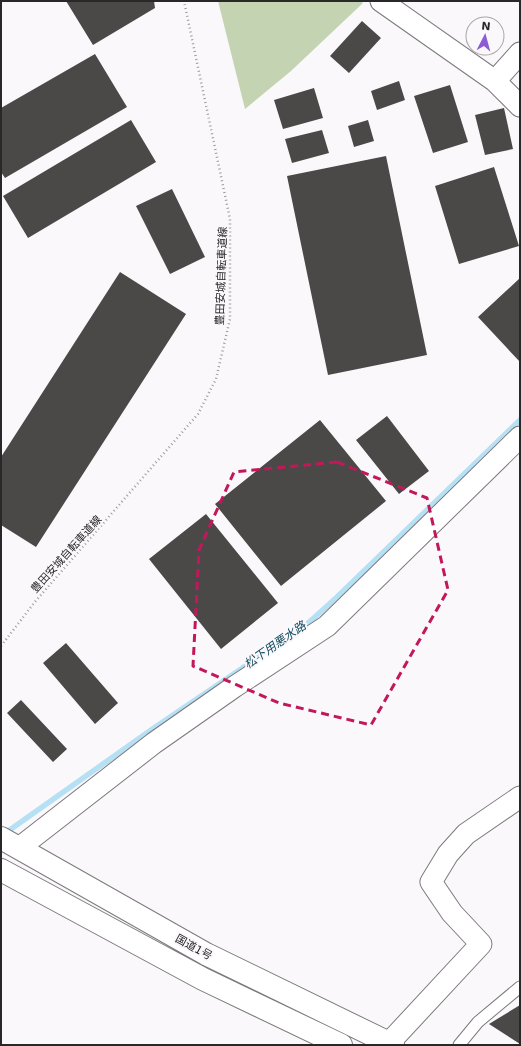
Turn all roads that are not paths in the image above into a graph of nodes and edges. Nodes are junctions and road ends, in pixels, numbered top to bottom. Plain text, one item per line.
1 (381, 1) edge
2 (520, 53) edge
3 (495, 81) junction
4 (520, 106) edge
5 (520, 437) edge
6 (520, 798) edge
7 (10, 843) edge
8 (1, 870) edge
9 (520, 987) edge
10 (391, 1044) edge
11 (340, 1045) edge
12 (459, 1045) edge

1 - 3 street
2 - 3 street
3 - 4 street
5 - 7 street
6 - 10 street
7 - 10 highway, 国道1号
8 - 11 highway
9 - 12 lane

